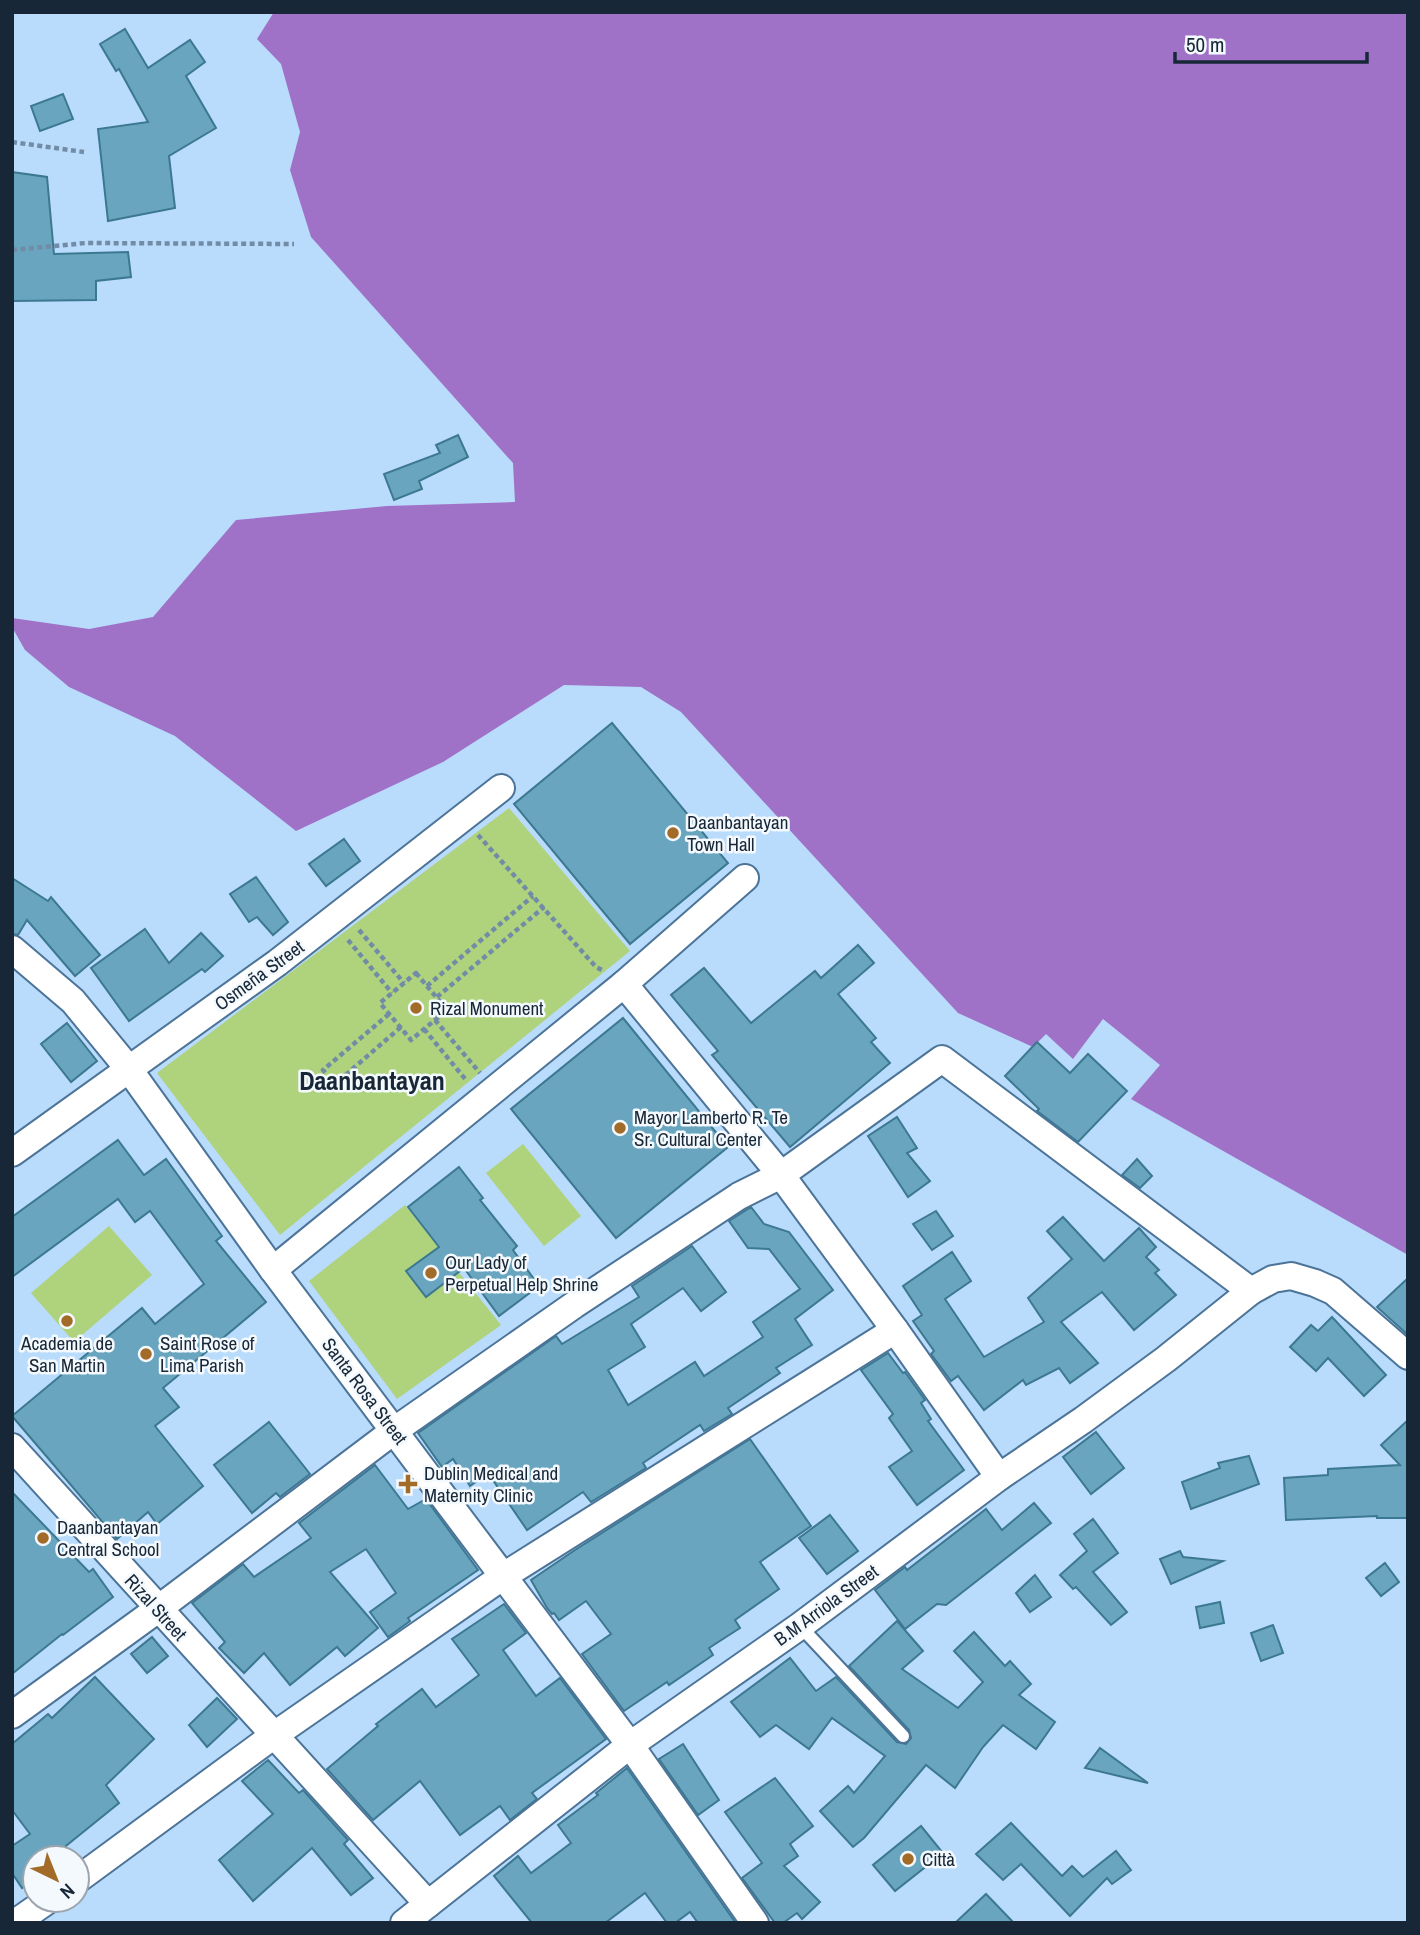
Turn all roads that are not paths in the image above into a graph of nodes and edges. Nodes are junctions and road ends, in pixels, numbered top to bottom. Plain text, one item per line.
1 (501, 788) dead end
2 (745, 878) dead end
3 (12, 949) edge
4 (624, 984) junction
5 (128, 1068) junction
6 (12, 1153) edge
7 (781, 1175) junction
8 (274, 1270) junction
9 (1251, 1291) junction
10 (895, 1330) junction
11 (1408, 1356) edge
12 (395, 1430) junction
13 (12, 1447) edge
14 (999, 1477) junction
15 (505, 1575) junction
16 (158, 1609) junction
17 (800, 1626) junction
18 (12, 1715) edge
19 (273, 1736) junction
20 (902, 1736) dead end
21 (630, 1745) junction
22 (91, 1870) edge
23 (428, 1904) junction
24 (404, 1923) edge
25 (755, 1923) edge

1 - 5 street, Osmeña Street
2 - 4 street
3 - 5 street, Santa Rosa Street
4 - 7 street
4 - 8 street
5 - 6 street, Osmeña Street
5 - 8 street, Santa Rosa Street
7 - 9 street
7 - 10 street
7 - 12 street
8 - 12 street, Santa Rosa Street
9 - 11 street, B.M Arriola Street
9 - 14 street, B.M Arriola Street
10 - 14 street
10 - 15 street
12 - 15 street, Santa Rosa Street
12 - 16 street
13 - 16 street, Rizal Street
14 - 17 street, B.M Arriola Street
15 - 19 street
15 - 21 street, Santa Rosa Street
16 - 18 street
16 - 19 street, Rizal Street
17 - 20 lane
17 - 21 street, B.M Arriola Street
19 - 22 street
19 - 23 street, Rizal Street
21 - 23 street, B.M Arriola Street
21 - 25 street, Santa Rosa Street
23 - 24 street, B.M Arriola Street

